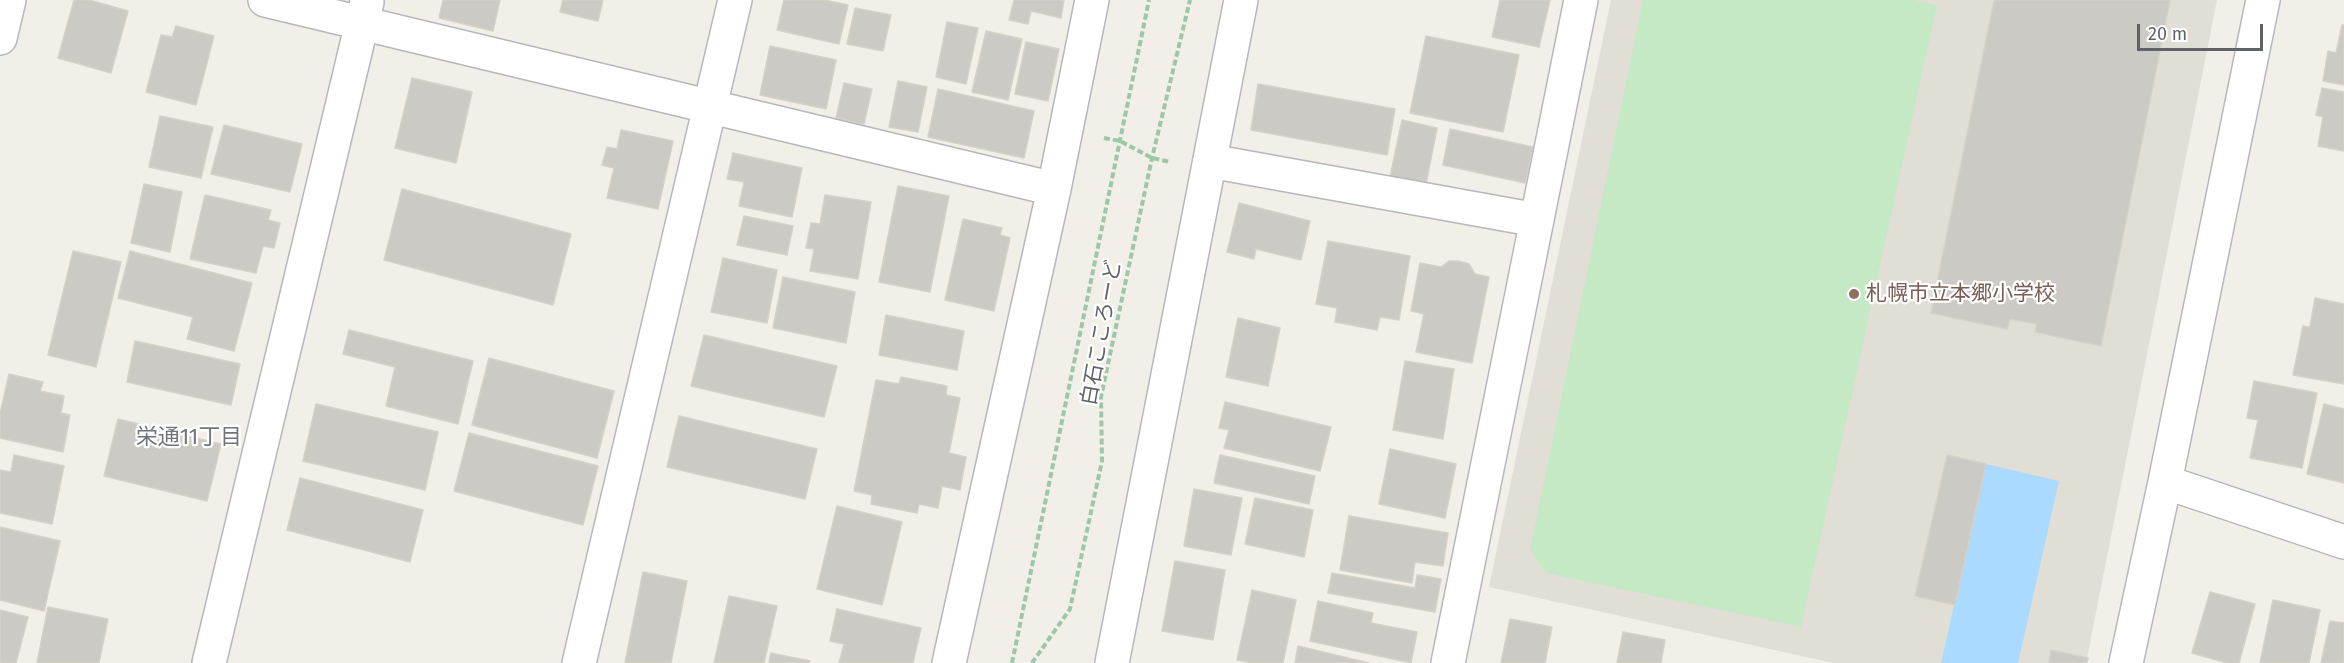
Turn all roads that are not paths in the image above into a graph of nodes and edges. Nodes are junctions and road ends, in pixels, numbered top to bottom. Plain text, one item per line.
1 (9, 0) edge
2 (265, 0) edge
3 (735, 0) edge
4 (1092, 0) edge
5 (1241, 0) edge
6 (1581, 0) edge
7 (2263, 0) edge
8 (365, 11) edge
9 (0, 38) edge
10 (710, 106) junction
11 (1209, 166) junction
12 (1054, 189) junction
13 (1537, 220) junction
14 (2165, 482) junction
15 (2344, 542) edge
16 (209, 663) edge
17 (579, 663) edge
18 (949, 663) edge
19 (1112, 663) edge
20 (1448, 663) edge
21 (2126, 663) edge

1 - 9 street
2 - 8 street
3 - 10 street
4 - 12 street
5 - 11 street
6 - 13 street
7 - 14 street
8 - 10 street
8 - 16 street
10 - 12 street
10 - 17 street
11 - 13 street
11 - 19 street
12 - 18 street
13 - 20 street
14 - 15 street
14 - 21 street

